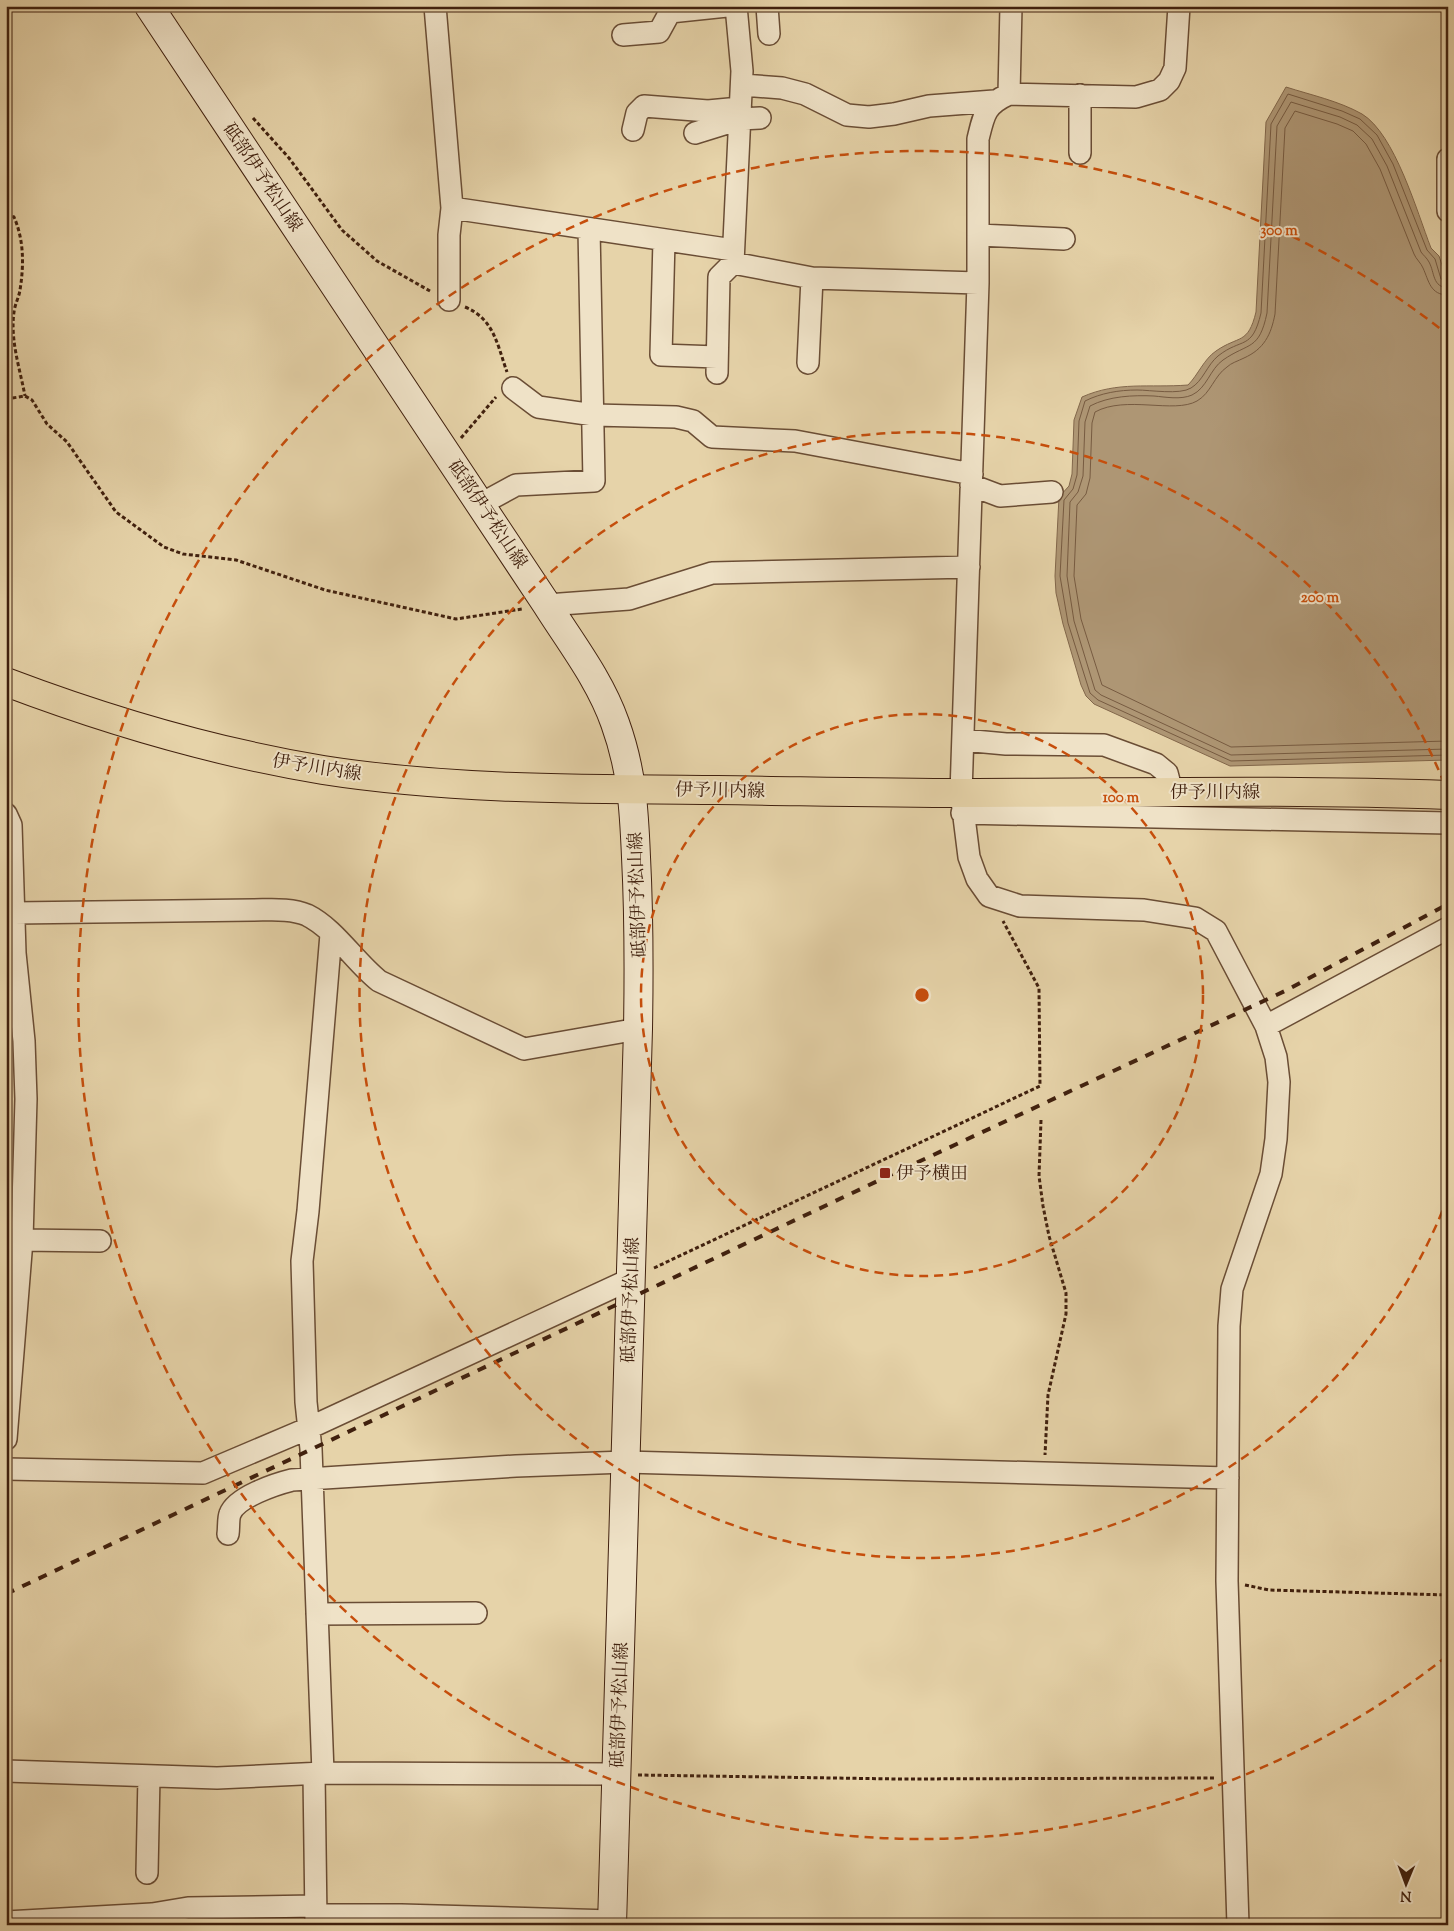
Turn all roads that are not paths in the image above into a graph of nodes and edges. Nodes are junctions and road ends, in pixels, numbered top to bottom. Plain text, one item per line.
1 (149, 6) edge
2 (435, 6) edge
3 (727, 6) edge
4 (736, 6) edge
5 (767, 6) edge
6 (1010, 6) edge
7 (1179, 6) edge
8 (769, 34) dead end
9 (622, 36) dead end
10 (742, 85) junction
11 (1080, 95) junction
12 (1002, 97) junction
13 (747, 115) junction
14 (633, 130) dead end
15 (695, 133) dead end
16 (1080, 153) dead end
17 (1448, 162) edge
18 (452, 208) junction
19 (1448, 211) edge
20 (589, 229) junction
21 (978, 235) junction
22 (1064, 239) dead end
23 (664, 240) junction
24 (733, 256) junction
25 (812, 278) junction
26 (978, 282) junction
27 (448, 300) road end
28 (808, 363) dead end
29 (513, 388) road end
30 (594, 415) junction
31 (971, 479) junction
32 (1052, 492) dead end
33 (481, 504) junction
34 (969, 567) junction
35 (547, 604) junction
36 (6, 682) edge
37 (963, 740) junction
38 (633, 789) junction
39 (1172, 792) junction
40 (1448, 795) edge
41 (962, 803) junction
42 (6, 814) edge
43 (1448, 823) edge
44 (14, 912) junction
45 (1448, 928) edge
46 (331, 934) junction
47 (1266, 1026) junction
48 (638, 1029) junction
49 (22, 1240) junction
50 (100, 1241) dead end
51 (630, 1279) junction
52 (310, 1428) junction
53 (6, 1439) edge
54 (626, 1462) junction
55 (6, 1469) edge
56 (1228, 1478) junction
57 (312, 1480) junction
58 (228, 1534) dead end
59 (476, 1613) dead end
60 (317, 1614) junction
61 (6, 1771) edge
62 (318, 1774) junction
63 (617, 1774) junction
64 (149, 1776) junction
65 (147, 1873) dead end
66 (316, 1915) edge
67 (6, 1922) edge
68 (612, 1923) edge
69 (1238, 1925) edge

1 - 33 main road, 砥部伊予松山線
2 - 18 street
3 - 9 street
4 - 10 street
5 - 8 street
6 - 12 street
7 - 11 street
10 - 12 street
10 - 13 street
11 - 12 street
11 - 16 street
12 - 21 street
13 - 14 street
13 - 15 street
13 - 24 street
17 - 19 street
18 - 20 street
18 - 27 street
20 - 23 street
20 - 30 street
21 - 22 street
21 - 26 street
23 - 24 street
23 - 24 street
24 - 25 street
25 - 26 street
25 - 28 street
26 - 31 street
29 - 30 street
30 - 31 street
30 - 33 street
31 - 32 street
31 - 34 street
33 - 35 main road, 砥部伊予松山線
34 - 35 street
34 - 37 street
35 - 38 main road, 砥部伊予松山線
36 - 38 main road, 伊予川内線
37 - 39 street
37 - 41 street
38 - 41 main road, 伊予川内線
38 - 48 main road, 砥部伊予松山線
39 - 40 main road, 伊予川内線
39 - 41 main road, 伊予川内線
41 - 43 street
41 - 47 street
42 - 44 street
44 - 46 street
44 - 49 street
45 - 47 street
46 - 48 street
46 - 52 street
47 - 56 street
48 - 51 main road, 砥部伊予松山線
49 - 50 street
49 - 53 street
51 - 52 street
51 - 54 main road, 砥部伊予松山線
52 - 55 street
52 - 57 street
54 - 56 street
54 - 57 street
54 - 63 main road, 砥部伊予松山線
56 - 69 street
57 - 58 street
57 - 60 street
59 - 60 street
60 - 62 street
61 - 64 street
62 - 63 street
62 - 64 street
62 - 66 street
63 - 68 main road, 砥部伊予松山線
64 - 65 street
66 - 67 street
66 - 68 street

